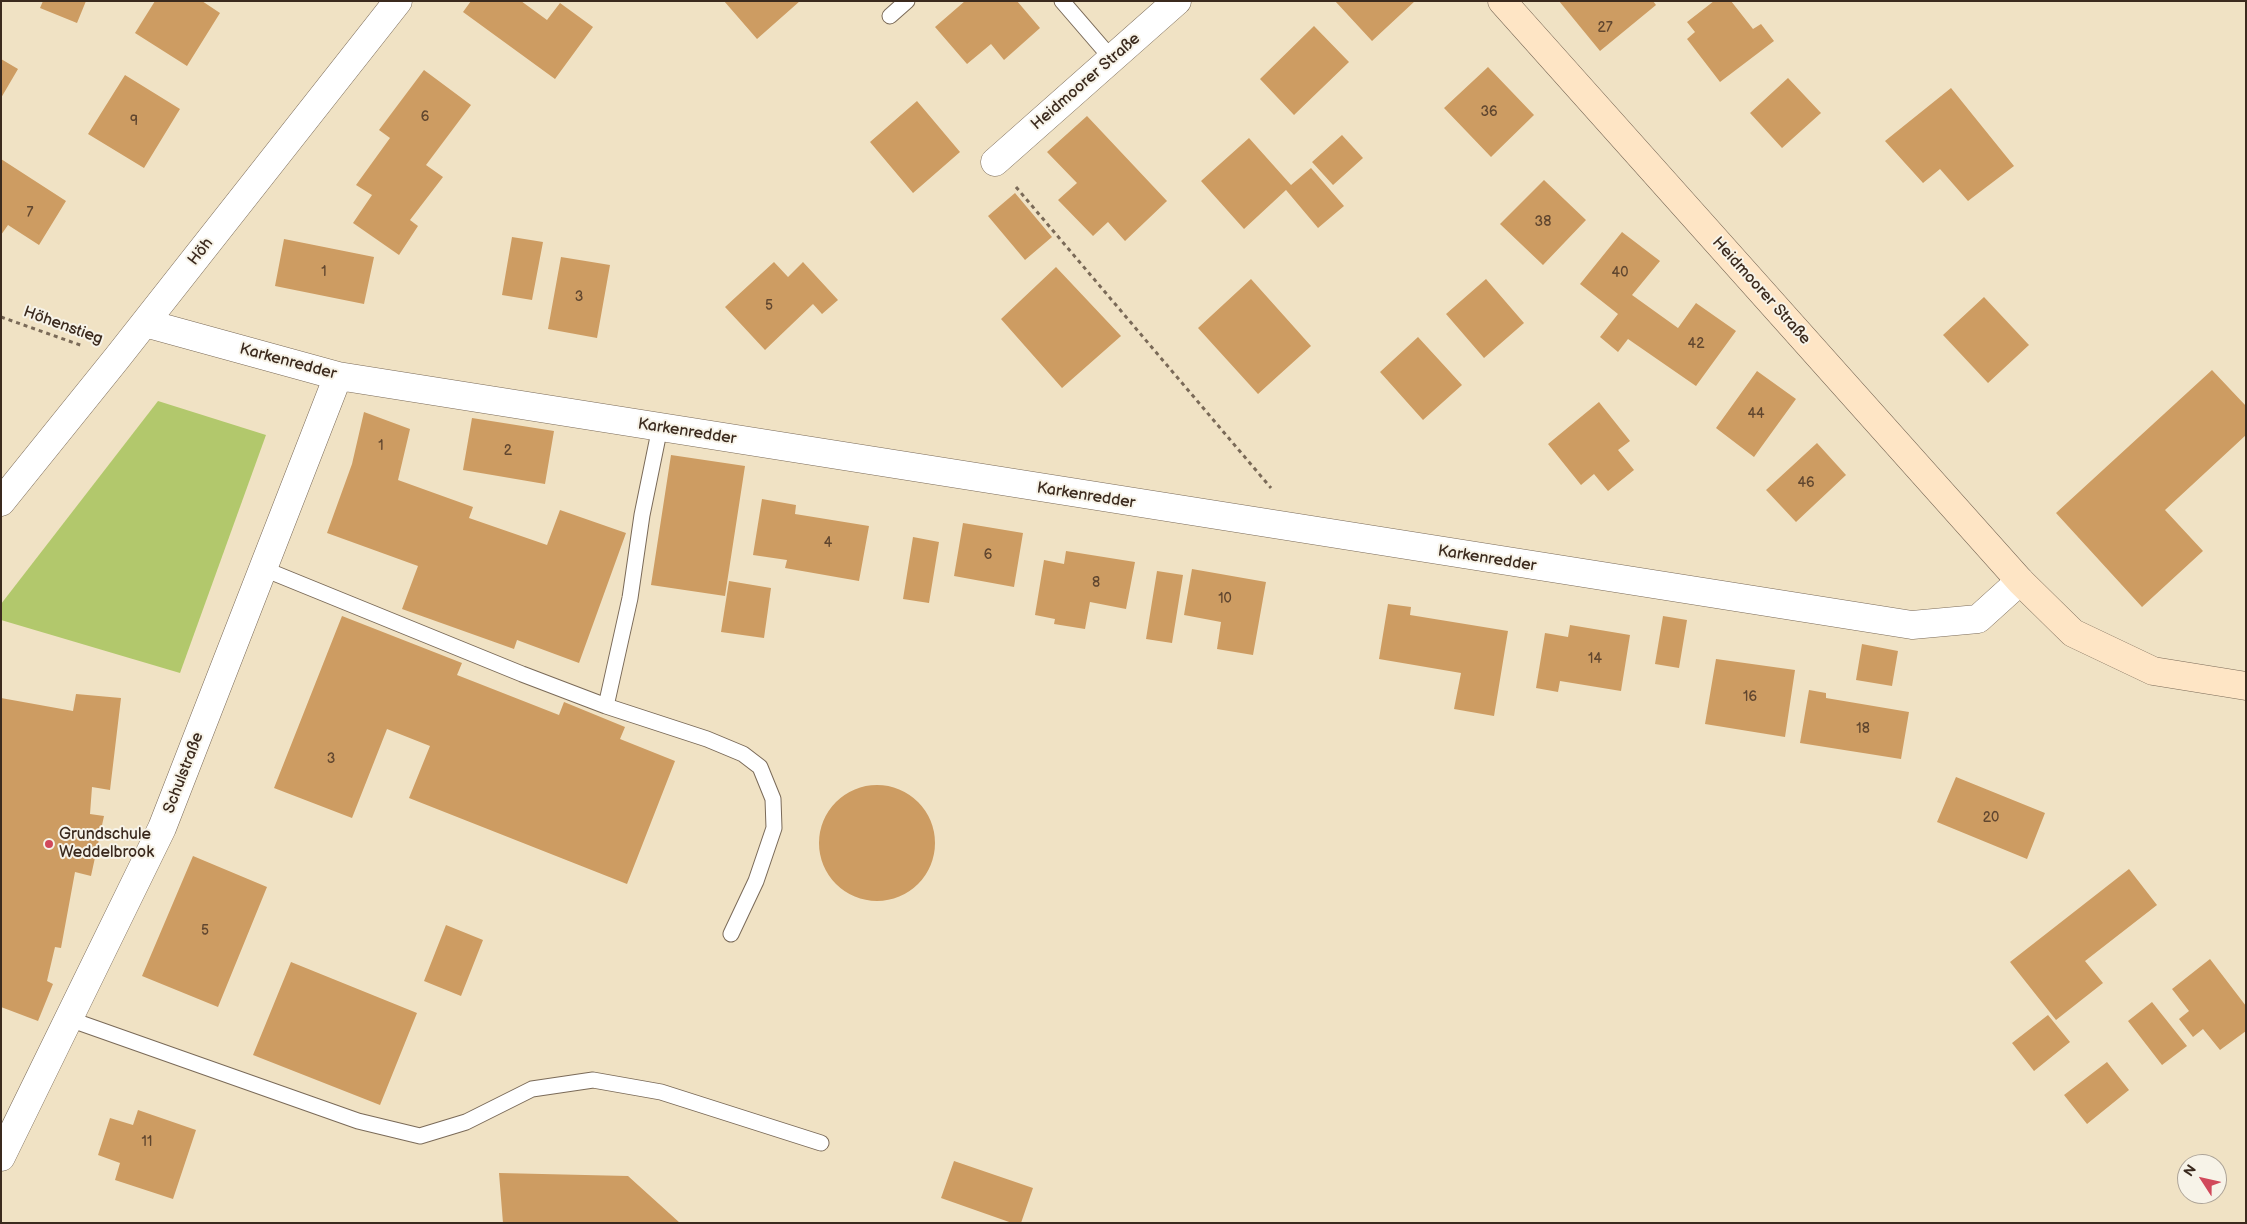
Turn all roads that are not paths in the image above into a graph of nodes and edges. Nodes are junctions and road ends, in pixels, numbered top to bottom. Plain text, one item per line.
1 (398, 1) edge
2 (907, 1) edge
3 (1062, 1) edge
4 (1178, 1) edge
5 (1502, 1) edge
6 (890, 16) dead end
7 (1112, 58) junction
8 (995, 162) road end
9 (145, 324) junction
10 (338, 376) junction
11 (660, 428) junction
12 (1, 502) edge
13 (264, 569) junction
14 (2020, 582) junction
15 (2246, 686) edge
16 (606, 706) junction
17 (731, 934) dead end
18 (69, 1019) junction
19 (821, 1143) dead end
20 (1, 1157) edge

1 - 9 street, Höh
2 - 6 lane
3 - 7 lane
4 - 7 street, Heidmoorer Straße
5 - 14 street, Heidmoorer Straße
7 - 8 street, Heidmoorer Straße
9 - 10 street, Karkenredder
9 - 12 street, Höh
10 - 11 street, Karkenredder
10 - 13 street, Schulstraße
11 - 14 street, Karkenredder
11 - 16 lane
13 - 16 lane
13 - 18 street, Schulstraße
14 - 15 street, Heidmoorer Straße
16 - 17 lane
18 - 19 lane
18 - 20 street, Schulstraße

